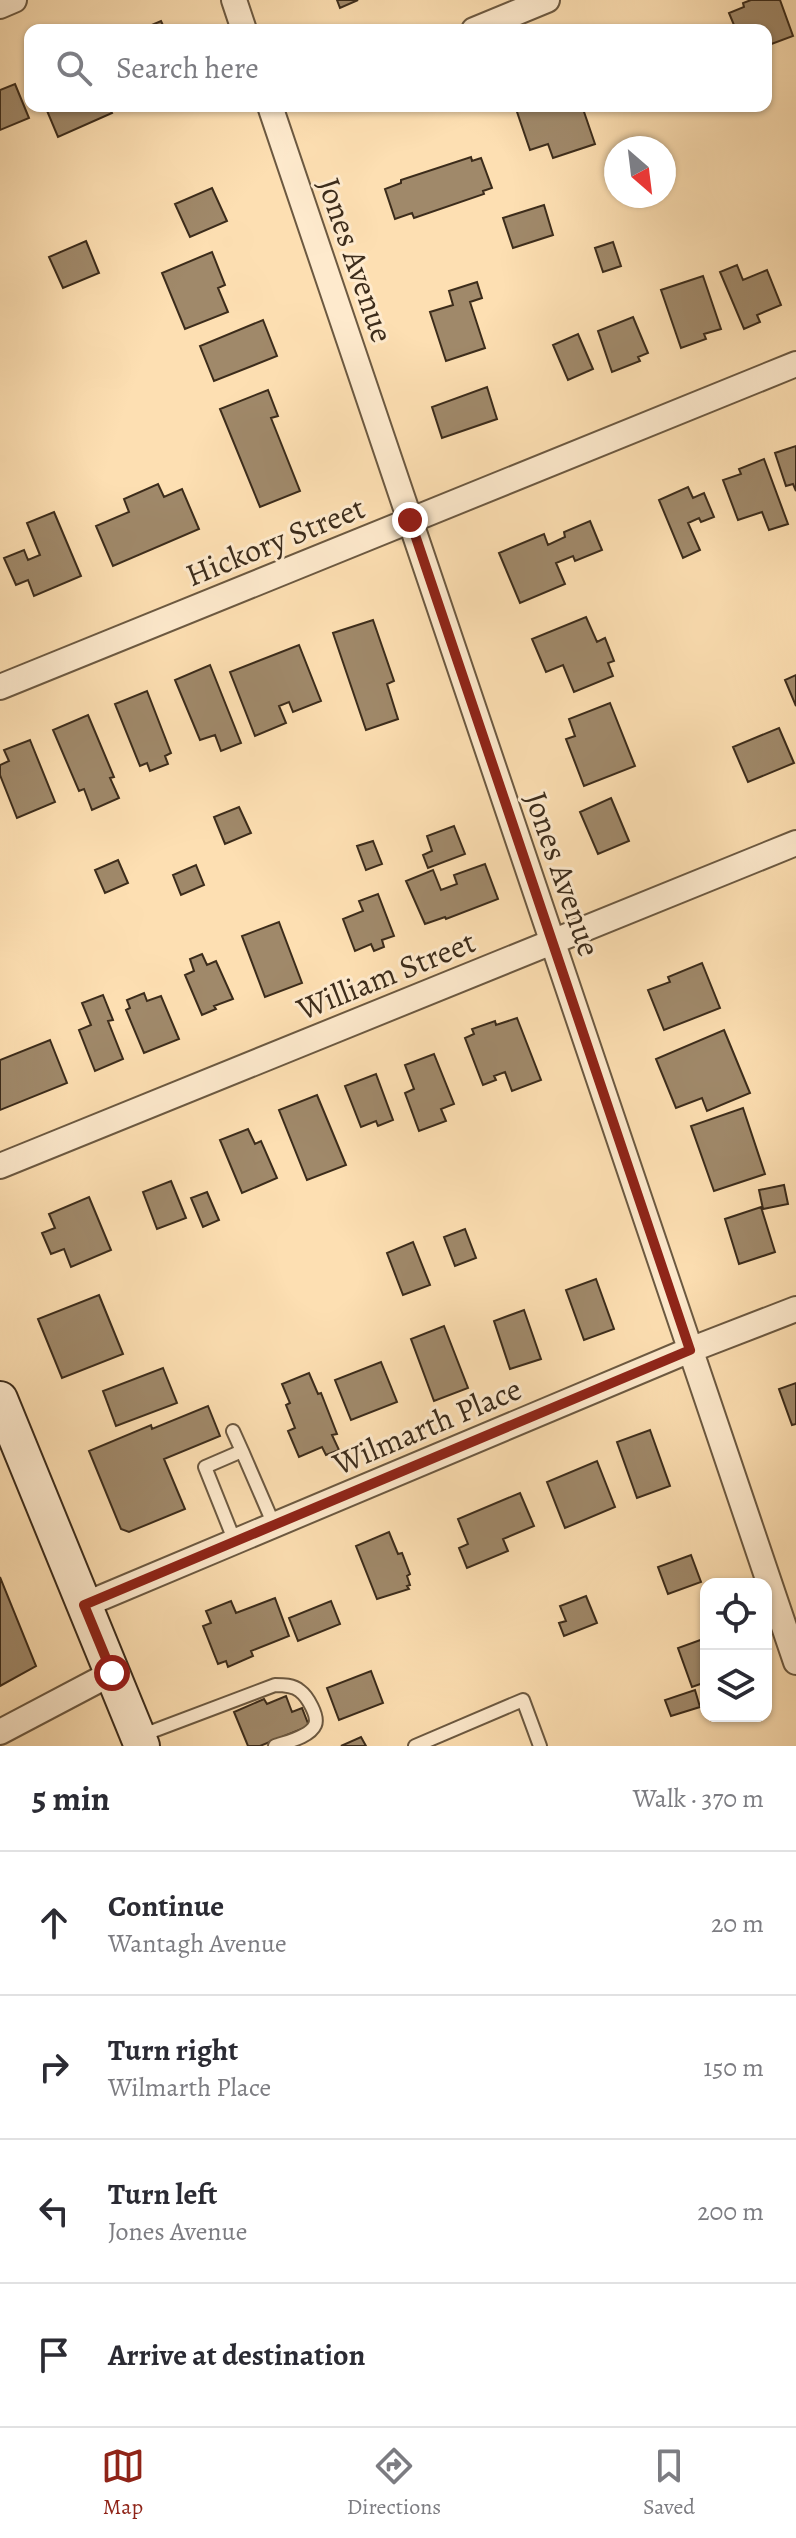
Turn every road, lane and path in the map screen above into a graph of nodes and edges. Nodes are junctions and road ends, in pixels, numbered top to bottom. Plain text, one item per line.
1 (14, 0) edge
2 (234, 0) edge
3 (547, 0) edge
4 (0, 6) edge
5 (242, 24) edge
6 (489, 24) edge
7 (277, 112) edge
8 (796, 364) edge
9 (410, 520) junction
10 (0, 687) edge
11 (796, 843) edge
12 (552, 942) junction
13 (0, 1166) edge
14 (796, 1309) edge
15 (690, 1350) junction
16 (0, 1399) edge
17 (233, 1431) dead end
18 (242, 1451) junction
19 (274, 1525) junction
20 (235, 1542) junction
21 (84, 1605) junction
22 (796, 1662) edge
23 (112, 1673) junction
24 (0, 1732) edge
25 (140, 1742) edge
26 (275, 1746) edge
27 (415, 1746) edge
28 (540, 1746) edge

1 - 4 street
2 - 5 street
3 - 6 street
7 - 9 street, Jones Avenue
8 - 9 street, Hickory Street
9 - 10 street, Hickory Street
9 - 12 street, Jones Avenue
11 - 12 street, William Street
12 - 13 street, William Street
12 - 15 street, Jones Avenue
14 - 15 street, Wilmarth Place
15 - 19 street, Wilmarth Place
15 - 22 street, Jones Avenue
16 - 21 main road
17 - 18 lane
18 - 19 lane
18 - 20 lane
19 - 20 street, Wilmarth Place
20 - 21 street, Wilmarth Place
21 - 23 main road
23 - 24 street
23 - 25 main road
25 - 26 lane
27 - 28 lane

